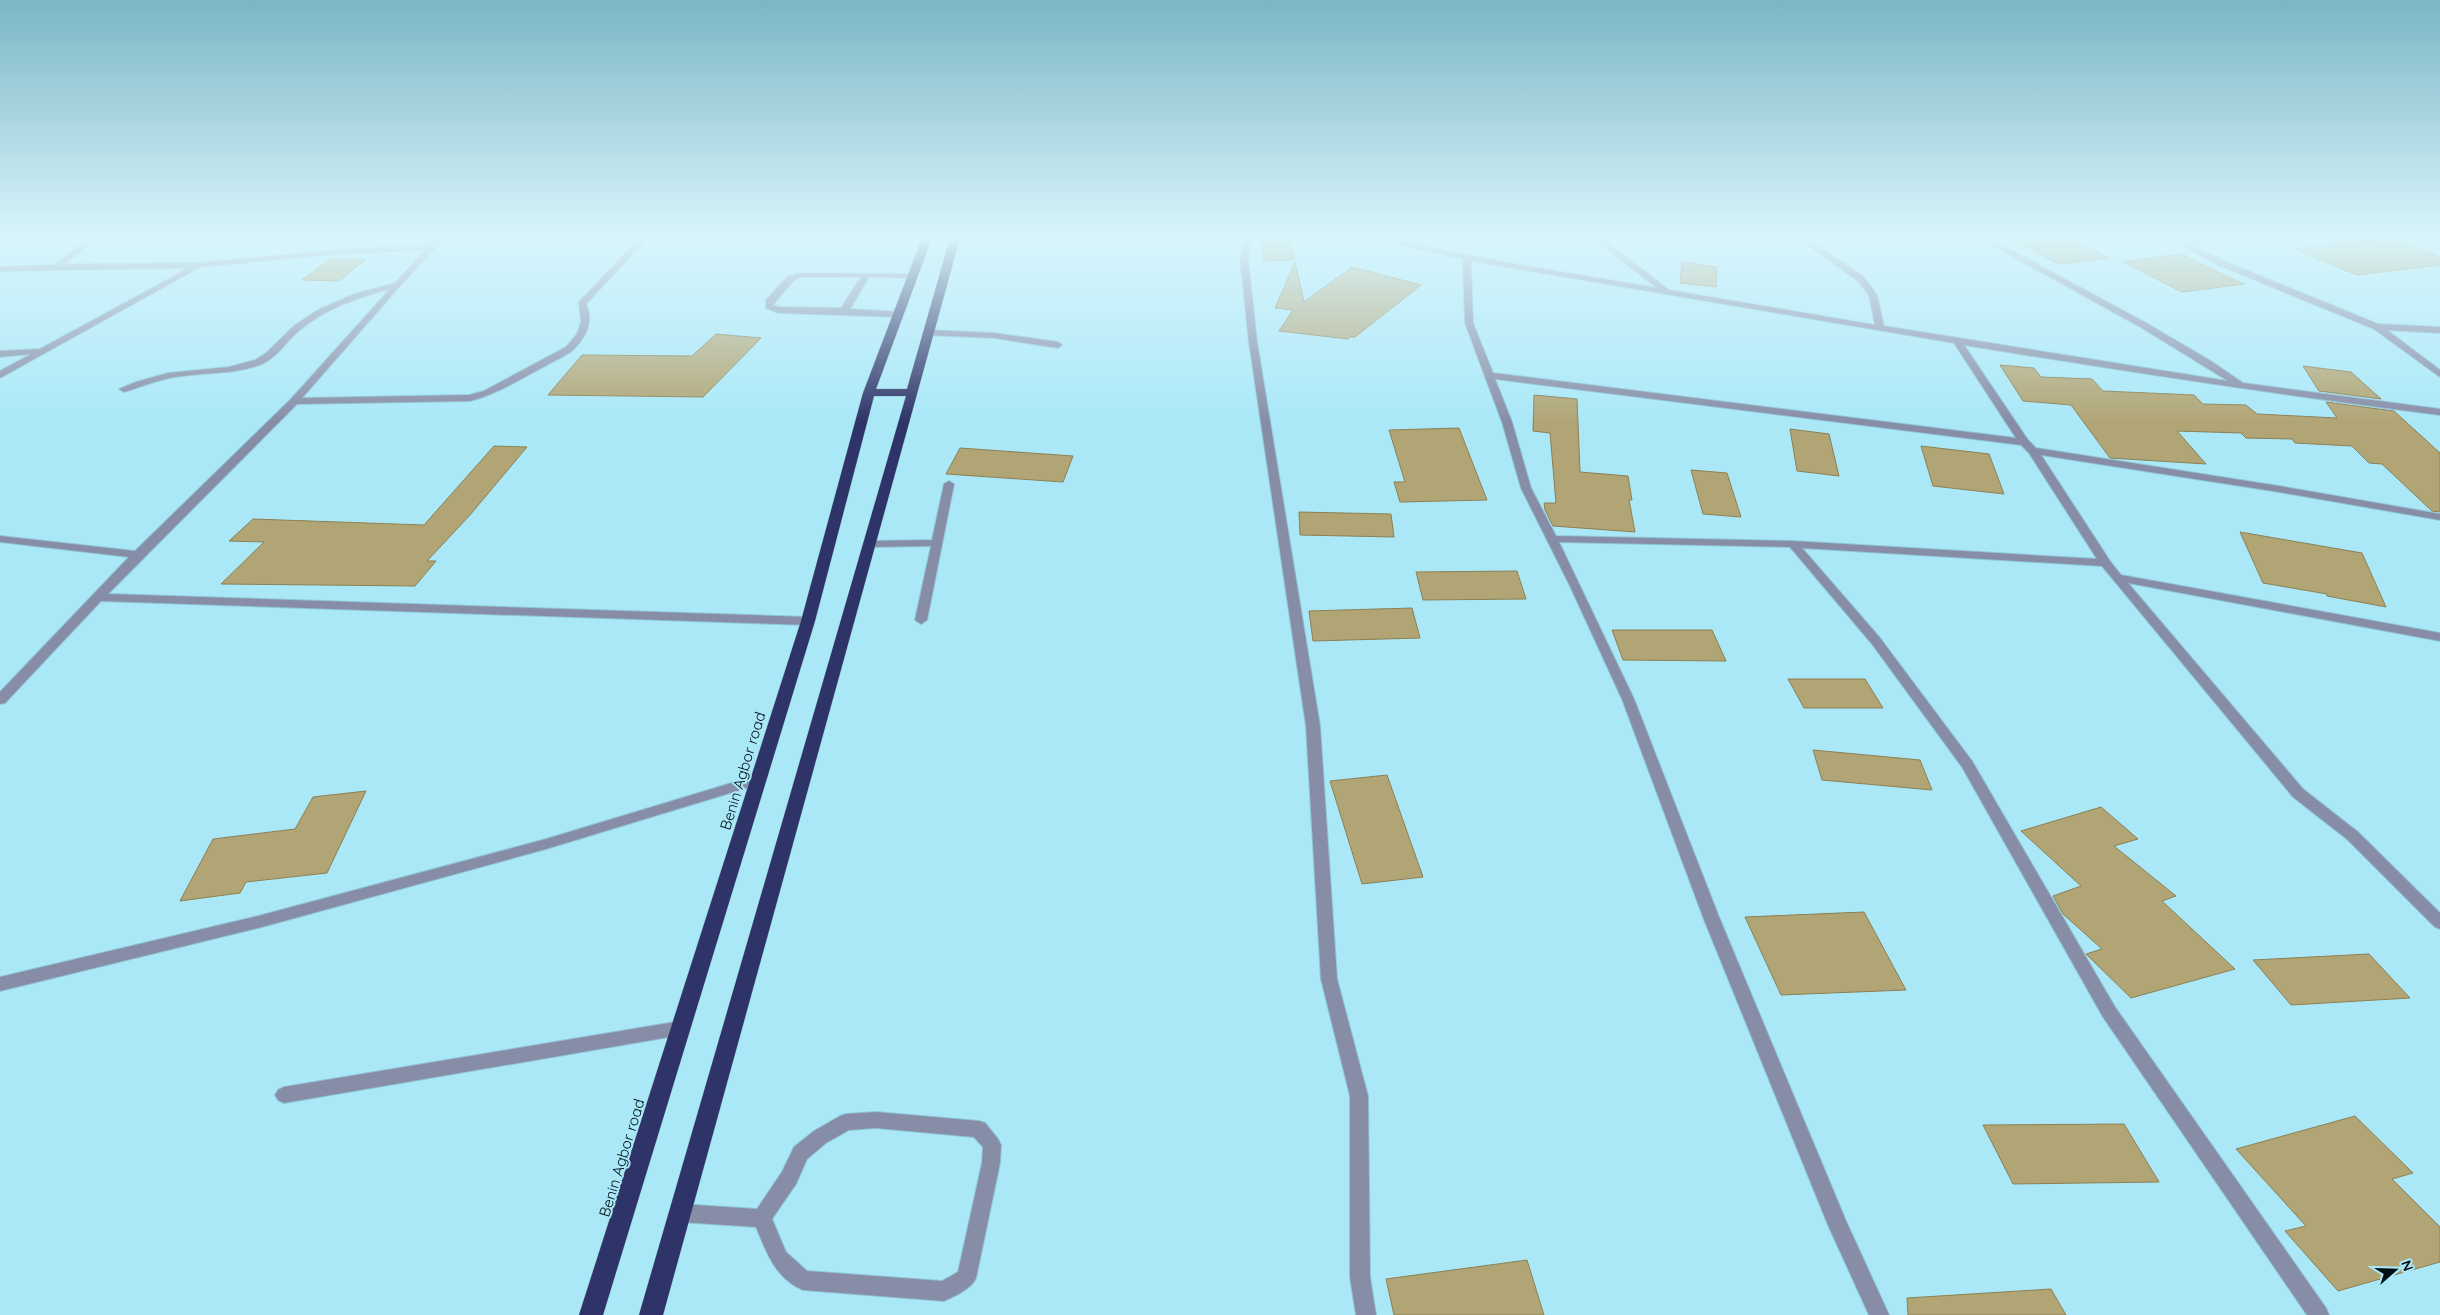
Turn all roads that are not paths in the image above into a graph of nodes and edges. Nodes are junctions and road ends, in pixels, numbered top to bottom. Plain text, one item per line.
1 (134, 299) edge
2 (347, 299) edge
3 (383, 299) edge
4 (586, 299) edge
5 (771, 299) edge
6 (851, 299) edge
7 (904, 299) edge
8 (938, 299) edge
9 (1248, 299) edge
10 (1469, 299) edge
11 (1709, 299) edge
12 (1874, 299) edge
13 (2098, 299) edge
14 (2310, 299) edge
15 (844, 311) junction
16 (898, 314) junction
17 (2377, 327) junction
18 (1880, 329) junction
19 (2440, 330) edge
20 (928, 333) junction
21 (1957, 341) junction
22 (1058, 344) dead end
23 (39, 351) junction
24 (0, 354) edge
25 (2440, 374) edge
26 (0, 375) edge
27 (1489, 375) junction
28 (2242, 387) junction
29 (124, 389) dead end
30 (912, 392) junction
31 (869, 393) junction
32 (294, 401) junction
33 (2440, 412) edge
34 (2028, 446) junction
35 (949, 484) dead end
36 (2440, 517) edge
37 (0, 539) edge
38 (1552, 539) junction
39 (937, 543) junction
40 (870, 544) junction
41 (1793, 544) junction
42 (138, 555) junction
43 (2105, 563) junction
44 (2117, 578) junction
45 (98, 597) junction
46 (921, 620) dead end
47 (808, 621) junction
48 (2440, 637) edge
49 (0, 700) edge
50 (758, 780) junction
51 (2440, 922) edge
52 (0, 984) edge
53 (681, 1028) junction
54 (284, 1095) dead end
55 (680, 1213) junction
56 (762, 1218) junction
57 (591, 1315) edge
58 (651, 1315) edge
59 (1366, 1315) edge
60 (1879, 1315) edge
61 (2320, 1315) edge

1 - 23 street
2 - 29 street
3 - 32 street
4 - 32 street
5 - 15 street
6 - 15 street
7 - 16 highway, Benin Agbor road
8 - 20 highway
9 - 59 street
10 - 27 street
11 - 18 street
12 - 18 street
13 - 28 street
14 - 17 street
15 - 16 street
16 - 31 highway, Benin Agbor road
17 - 19 street
17 - 25 street
18 - 21 street
20 - 22 street
20 - 30 highway
21 - 28 street
21 - 34 street
23 - 24 street
23 - 26 street
27 - 34 street
27 - 38 street
28 - 33 street
30 - 31 highway
30 - 40 highway
31 - 47 highway, Benin Agbor road
32 - 42 street
34 - 36 street
34 - 43 street
35 - 39 street
37 - 42 street
38 - 41 street
38 - 60 street
39 - 40 street
39 - 46 street
40 - 55 highway
41 - 43 street
41 - 61 street
42 - 45 street
43 - 44 street
44 - 48 street
44 - 51 street
45 - 47 street
45 - 49 street
47 - 50 highway, Benin Agbor road
50 - 52 street
50 - 53 highway, Benin Agbor road
53 - 54 street
53 - 57 highway, Benin Agbor road
55 - 56 street
55 - 58 highway
56 - 56 street

